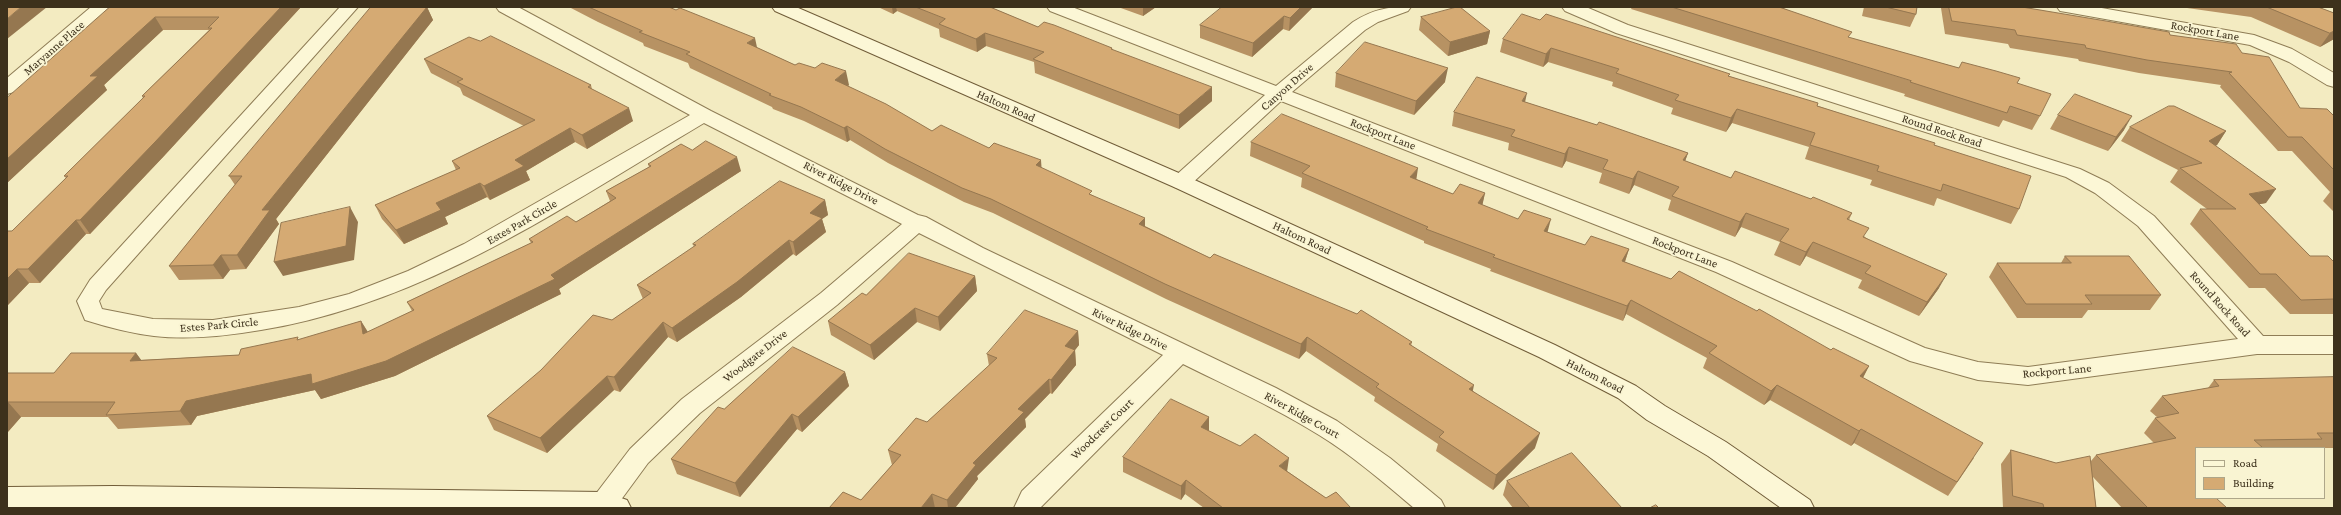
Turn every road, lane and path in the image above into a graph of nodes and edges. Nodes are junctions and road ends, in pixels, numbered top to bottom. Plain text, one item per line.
1 (101, 7) edge
2 (349, 7) edge
3 (505, 7) edge
4 (781, 7) edge
5 (1402, 7) edge
6 (1571, 7) edge
7 (2066, 7) edge
8 (1060, 8) edge
9 (2334, 81) edge
10 (7, 88) edge
11 (1279, 93) junction
12 (704, 115) junction
13 (1181, 182) junction
14 (918, 222) junction
15 (2256, 345) junction
16 (2334, 345) edge
17 (1180, 353) junction
18 (7, 498) edge
19 (611, 506) edge
20 (1027, 508) edge
21 (1432, 508) edge
22 (1801, 508) edge

1 - 10 street, Maryanne Place
2 - 12 street, Estes Park Circle
3 - 12 street, River Ridge Drive
4 - 13 street, Haltom Road
5 - 11 street, Canyon Drive
6 - 15 street, Round Rock Road
7 - 9 street, Rockport Lane
8 - 11 street, Rockport Lane
11 - 13 street, Canyon Drive
11 - 15 street, Rockport Lane
12 - 14 street, River Ridge Drive
13 - 22 street, Haltom Road
14 - 17 street, River Ridge Drive
14 - 19 street, Woodgate Drive
15 - 16 street, Rockport Lane
17 - 20 street, Woodcrest Court
17 - 21 street, River Ridge Court
18 - 19 street

